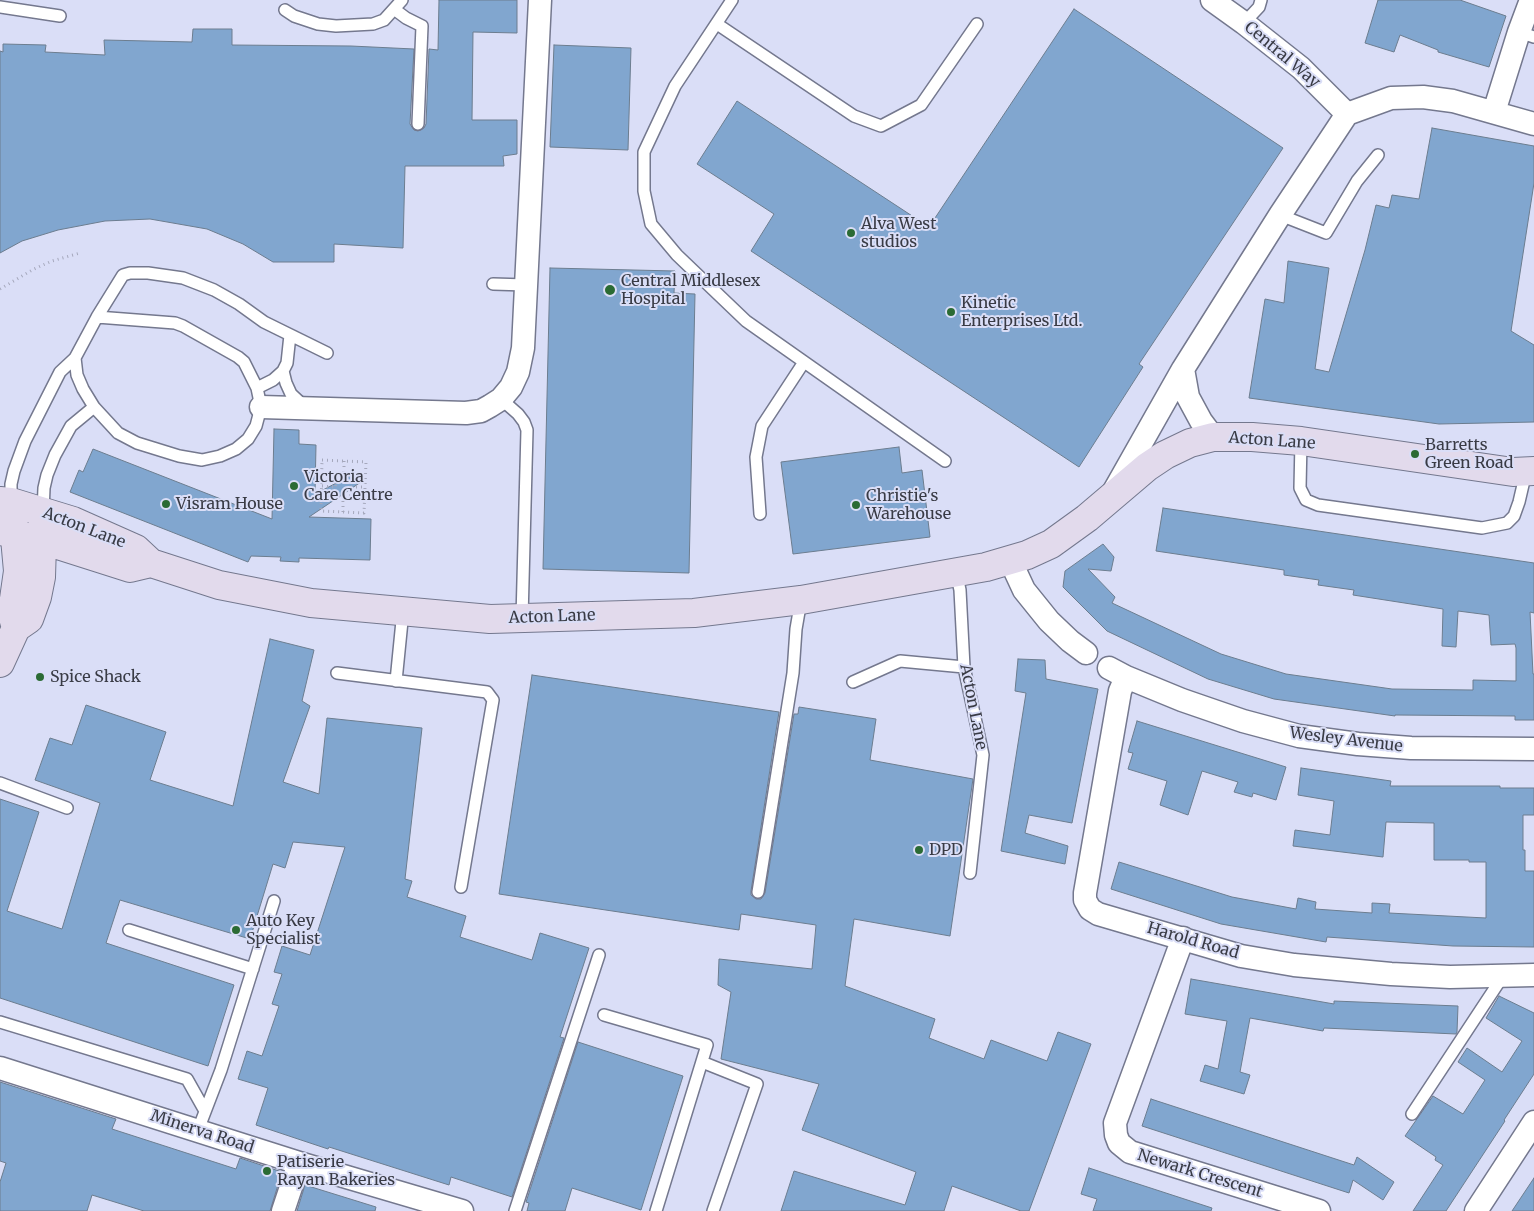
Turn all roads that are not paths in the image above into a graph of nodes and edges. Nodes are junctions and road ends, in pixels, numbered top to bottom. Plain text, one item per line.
1 (540, 0) edge
2 (732, 0) edge
3 (1212, 0) edge
4 (1261, 0) edge
5 (1531, 0) edge
6 (398, 4) edge
7 (0, 7) edge
8 (285, 10) dead end
9 (60, 16) dead end
10 (1244, 23) junction
11 (717, 24) junction
12 (977, 24) dead end
13 (1526, 35) edge
14 (1494, 112) junction
15 (1347, 114) junction
16 (418, 124) dead end
17 (1534, 124) edge
18 (1378, 155) dead end
19 (1280, 215) junction
20 (493, 284) dead end
21 (526, 285) junction
22 (97, 316) junction
23 (290, 335) junction
24 (327, 353) dead end
25 (75, 358) junction
26 (804, 362) junction
27 (1183, 368) junction
28 (283, 371) junction
29 (259, 397) junction
30 (501, 399) junction
31 (94, 406) junction
32 (306, 409) junction
33 (1213, 437) junction
34 (1301, 441) junction
35 (945, 461) dead end
36 (1530, 471) edge
37 (4, 498) edge
38 (1110, 498) junction
39 (43, 512) junction
40 (760, 514) dead end
41 (8, 532) edge
42 (42, 540) junction
43 (1010, 560) junction
44 (150, 563) junction
45 (956, 572) junction
46 (801, 600) junction
47 (403, 611) junction
48 (522, 618) junction
49 (16, 628) junction
50 (1086, 653) dead end
51 (0, 663) edge
52 (964, 667) junction
53 (1117, 673) joint
54 (337, 674) dead end
55 (396, 681) junction
56 (853, 682) dead end
57 (1534, 749) edge
58 (0, 783) edge
59 (67, 808) dead end
60 (970, 873) dead end
61 (461, 887) dead end
62 (758, 892) dead end
63 (274, 901) dead end
64 (129, 930) dead end
65 (1183, 938) junction
66 (599, 955) dead end
67 (253, 968) junction
68 (1504, 974) junction
69 (1534, 975) edge
70 (604, 1015) dead end
71 (0, 1022) edge
72 (702, 1062) junction
73 (0, 1068) edge
74 (1412, 1114) dead end
75 (201, 1121) junction
76 (1534, 1122) edge
77 (299, 1163) junction
78 (283, 1211) edge
79 (462, 1211) edge
80 (515, 1211) edge
81 (656, 1211) edge
82 (712, 1211) edge
83 (1319, 1211) edge
84 (1476, 1211) edge

1 - 21 street
2 - 11 lane
3 - 10 street, Central Way
4 - 10 lane
5 - 13 street
6 - 8 lane
6 - 16 lane
7 - 9 lane
10 - 15 street, Central Way
11 - 12 lane
11 - 26 lane
13 - 14 street
14 - 15 street
14 - 17 street
15 - 19 street
18 - 19 lane
19 - 27 street
20 - 21 lane
21 - 30 street
22 - 23 lane
22 - 25 lane
22 - 29 lane
23 - 24 lane
23 - 28 lane
25 - 31 lane
25 - 37 lane
26 - 35 lane
26 - 40 lane
27 - 33 street
27 - 38 street
28 - 29 lane
28 - 32 lane
29 - 31 lane
29 - 32 street
30 - 32 street
30 - 48 lane
31 - 39 lane
33 - 34 main road, Acton Lane
33 - 38 main road, Acton Lane
34 - 36 main road, Acton Lane
34 - 36 lane
37 - 39 main road, Acton Lane
37 - 41 main road
38 - 43 main road, Acton Lane
39 - 42 main road
39 - 44 main road, Acton Lane
41 - 42 main road, Acton Lane
41 - 49 main road
42 - 44 main road, Acton Lane
42 - 49 main road
43 - 45 main road, Acton Lane
43 - 50 street
44 - 47 main road, Acton Lane
45 - 46 main road, Acton Lane
45 - 52 lane, Acton Lane
46 - 48 main road, Acton Lane
46 - 62 lane
47 - 48 main road, Acton Lane
47 - 55 lane
49 - 51 main road
52 - 56 lane
52 - 60 lane, Acton Lane
53 - 57 street, Wesley Avenue
53 - 65 street, Harold Road
54 - 55 lane
55 - 61 lane
58 - 59 lane
63 - 67 lane
64 - 67 lane
65 - 68 street, Harold Road
65 - 83 street, Newark Crescent
66 - 80 lane
67 - 75 lane
68 - 69 street, Harold Road
68 - 74 lane
70 - 72 lane
71 - 75 lane
72 - 81 lane
72 - 82 lane
73 - 75 street, Minerva Road
75 - 77 street, Minerva Road
76 - 84 street
77 - 78 street
77 - 79 street, Minerva Road

